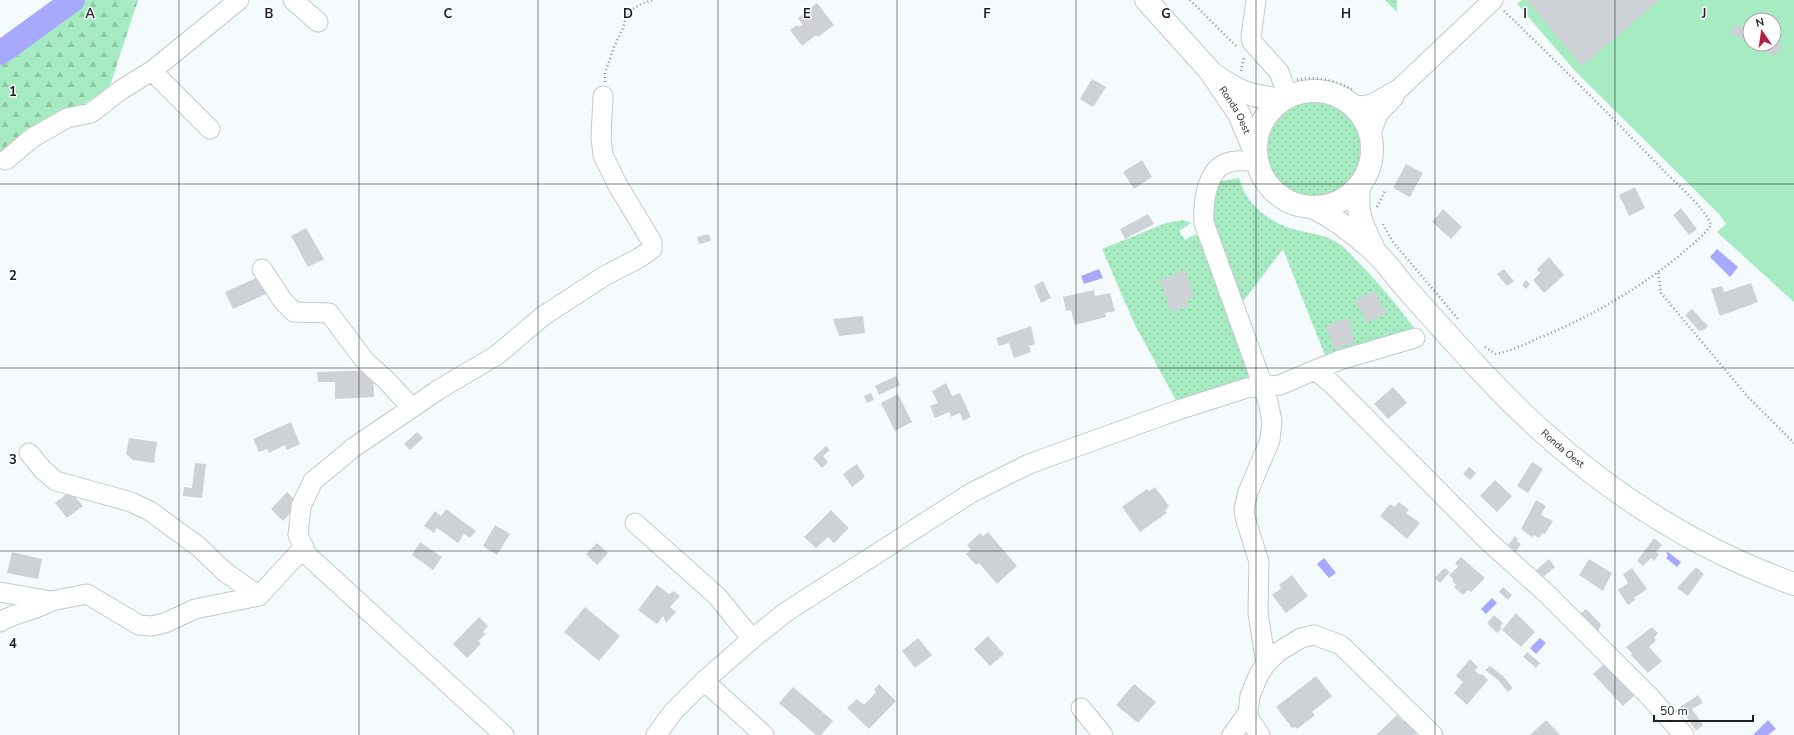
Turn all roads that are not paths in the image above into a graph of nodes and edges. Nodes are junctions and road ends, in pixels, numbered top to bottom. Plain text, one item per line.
1 (239, 0) edge
2 (293, 0) edge
3 (1146, 0) edge
4 (1256, 0) edge
5 (1492, 0) edge
6 (318, 22) dead end
7 (153, 70) junction
8 (1210, 71) junction
9 (1400, 88) junction
10 (1285, 93) junction
11 (603, 96) road end
12 (1356, 99) junction
13 (210, 129) dead end
14 (1371, 133) junction
15 (1256, 157) junction
16 (6, 160) dead end
17 (1359, 186) junction
18 (1313, 207) junction
19 (1376, 254) junction
20 (262, 269) dead end
21 (1415, 338) dead end
22 (1315, 370) junction
23 (1262, 386) junction
24 (412, 408) junction
25 (29, 453) dead end
26 (635, 522) dead end
27 (304, 547) junction
28 (1794, 584) edge
29 (0, 592) edge
30 (259, 596) junction
31 (51, 601) junction
32 (0, 622) edge
33 (752, 639) junction
34 (1266, 664) junction
35 (704, 681) junction
36 (1081, 708) dead end
37 (1248, 713) junction
38 (504, 735) edge
39 (656, 735) edge
40 (764, 735) edge
41 (1103, 735) edge
42 (1232, 735) edge
43 (1260, 735) edge
44 (1433, 735) edge
45 (1684, 735) edge

1 - 7 street
2 - 6 street
3 - 8 main road, Ronda Oest
4 - 10 street
5 - 9 street
7 - 13 street
7 - 16 street
8 - 10 main road, Ronda Oest
8 - 15 main road, Ronda Oest
9 - 12 street
9 - 14 street
10 - 12 main road
10 - 15 main road
11 - 24 street
12 - 14 main road
14 - 17 main road
15 - 18 main road
15 - 23 street
17 - 18 main road
17 - 19 main road, Ronda Oest
18 - 19 main road, Ronda Oest
19 - 28 main road, Ronda Oest
20 - 24 street
21 - 22 street
22 - 23 street
22 - 45 street
23 - 33 street
23 - 34 street
24 - 27 street
25 - 30 street
26 - 33 street
27 - 30 street
27 - 38 street
29 - 31 street
30 - 31 street
31 - 32 street
33 - 35 street
34 - 37 street
34 - 44 street
35 - 39 street
35 - 40 street
36 - 41 street
37 - 42 street
37 - 43 street

